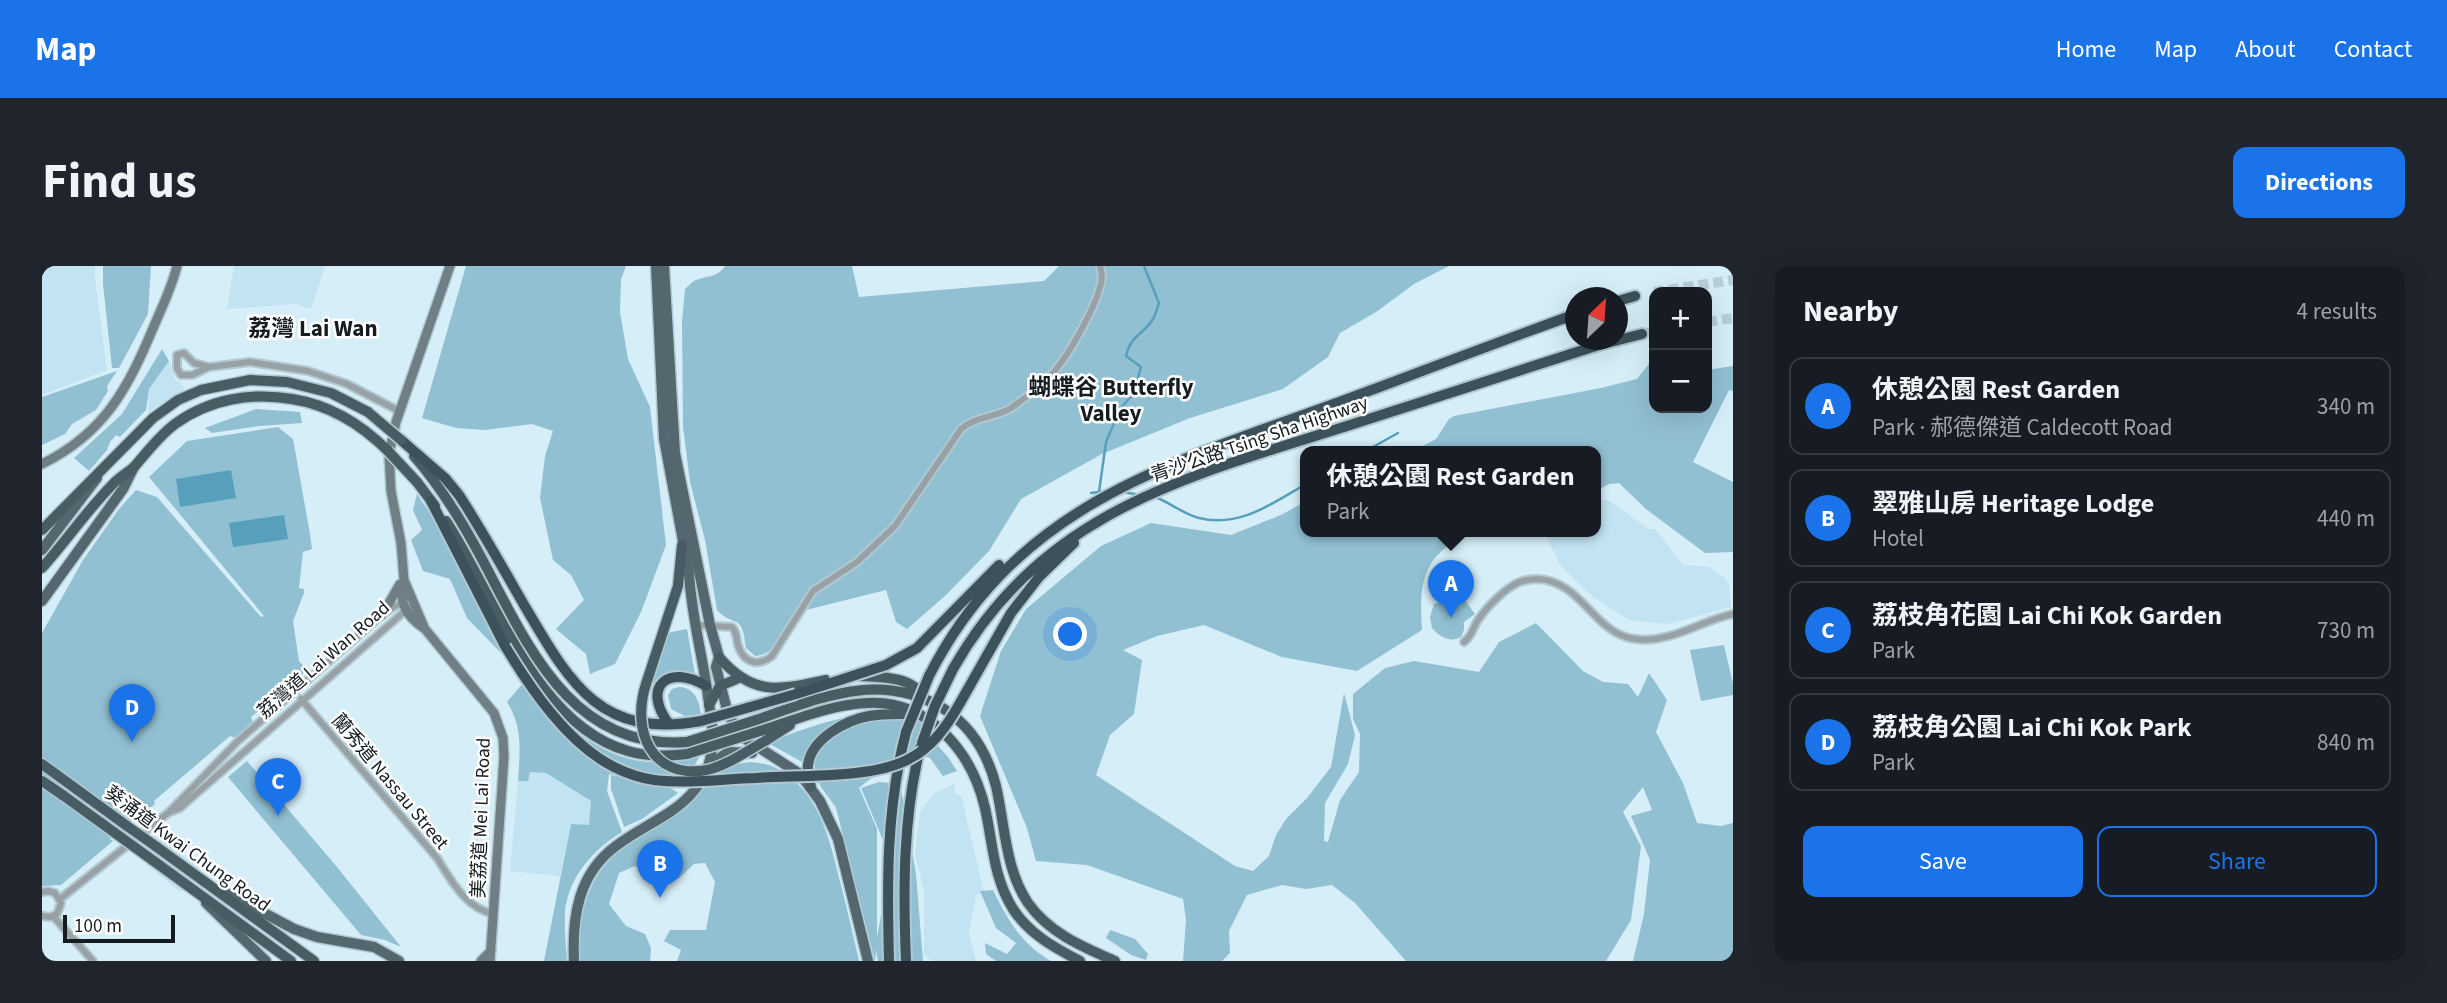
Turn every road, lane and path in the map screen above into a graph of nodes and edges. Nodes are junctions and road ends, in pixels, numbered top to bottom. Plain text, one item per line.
1 (177, 266) edge
2 (450, 266) edge
3 (656, 266) edge
4 (664, 266) edge
5 (1100, 266) edge
6 (1635, 296) dead end
7 (1628, 298) edge
8 (1565, 318) edge
9 (1642, 334) tunnel mouth
10 (209, 367) junction
11 (399, 411) junction
12 (401, 440) joint
13 (42, 464) edge
14 (134, 467) junction
15 (430, 470) junction
16 (101, 472) junction
17 (431, 501) junction
18 (1079, 510) junction
19 (1099, 519) junction
20 (42, 530) edge
21 (682, 545) junction
22 (42, 550) edge
23 (42, 568) edge
24 (404, 580) junction
25 (42, 601) edge
26 (407, 606) junction
27 (1733, 614) edge
28 (379, 617) junction
29 (695, 625) junction
30 (710, 625) junction
31 (1464, 642) dead end
32 (719, 657) junction
33 (739, 678) junction
34 (706, 686) junction
35 (720, 686) junction
36 (295, 693) junction
37 (923, 698) junction
38 (302, 700) junction
39 (709, 705) junction
40 (922, 715) junction
41 (669, 724) junction
42 (763, 736) junction
43 (781, 761) junction
44 (42, 764) edge
45 (706, 770) junction
46 (42, 781) edge
47 (811, 787) junction
48 (168, 813) junction
49 (204, 881) junction
50 (42, 892) edge
51 (196, 892) junction
52 (60, 899) junction
53 (494, 914) junction
54 (42, 916) edge
55 (54, 916) junction
56 (490, 956) edge
57 (93, 961) edge
58 (266, 961) edge
59 (292, 961) edge
60 (314, 961) edge
61 (398, 961) edge
62 (481, 961) edge
63 (574, 961) edge
64 (868, 961) edge
65 (890, 961) edge
66 (906, 961) edge
67 (1080, 961) edge
68 (1115, 961) edge

1 - 13 main road
2 - 11 main road, 荔灣道 Lai Wan Road
3 - 21 main road
4 - 30 main road
5 - 30 street
6 - 7 highway
8 - 18 highway, 青沙公路 Tsing Sha Highway
9 - 19 highway, 青沙公路 Tsing Sha Highway
10 - 10 street
10 - 11 street
11 - 24 main road, 荔灣道 Lai Wan Road
12 - 15 highway
12 - 16 highway, bridge
14 - 17 highway, bridge
14 - 23 highway
14 - 25 main road
15 - 37 highway, bridge
15 - 41 highway
16 - 20 highway
16 - 22 main road
17 - 19 highway, bridge
17 - 42 highway, bridge
18 - 41 highway, bridge
18 - 65 highway, 青沙公路 Tsing Sha Highway, bridge
19 - 66 highway, 青沙公路 Tsing Sha Highway, bridge
21 - 29 main road
21 - 42 highway, bridge
24 - 26 main road, 荔灣道 Lai Wan Road
24 - 28 main road
26 - 28 street, 荔灣道 Lai Wan Road
26 - 38 street, 荔灣道 Lai Wan Road
26 - 53 main road, 美荔道 Mei Lai Road
27 - 31 street
28 - 36 street, 荔灣道 Lai Wan Road
29 - 30 street
29 - 34 main road
30 - 32 main road
32 - 33 highway
32 - 35 main road
33 - 35 highway
33 - 37 highway
34 - 39 main road
34 - 41 highway
35 - 39 highway
35 - 43 main road
36 - 38 street, 蘭秀道 Nassau Street
36 - 48 street, 荔灣道 Lai Wan Road
37 - 68 highway
38 - 48 street, 荔灣道 Lai Wan Road
38 - 53 street, 蘭秀道 Nassau Street
39 - 45 main road
40 - 42 highway
40 - 47 highway
40 - 67 highway, bridge
43 - 45 main road
43 - 47 main road
44 - 49 highway, 葵涌道 Kwai Chung Road, bridge
45 - 63 main road
46 - 51 highway, 葵涌道 Kwai Chung Road, bridge
47 - 64 main road
48 - 52 street, 荔灣道 Lai Wan Road
49 - 60 highway, 葵涌道 Kwai Chung Road
49 - 61 main road
50 - 52 street
51 - 58 main road
51 - 59 highway, 葵涌道 Kwai Chung Road
52 - 55 street
53 - 56 main road, 美荔道 Mei Lai Road
54 - 55 street
55 - 57 street
56 - 62 main road, 美荔道 Mei Lai Road

